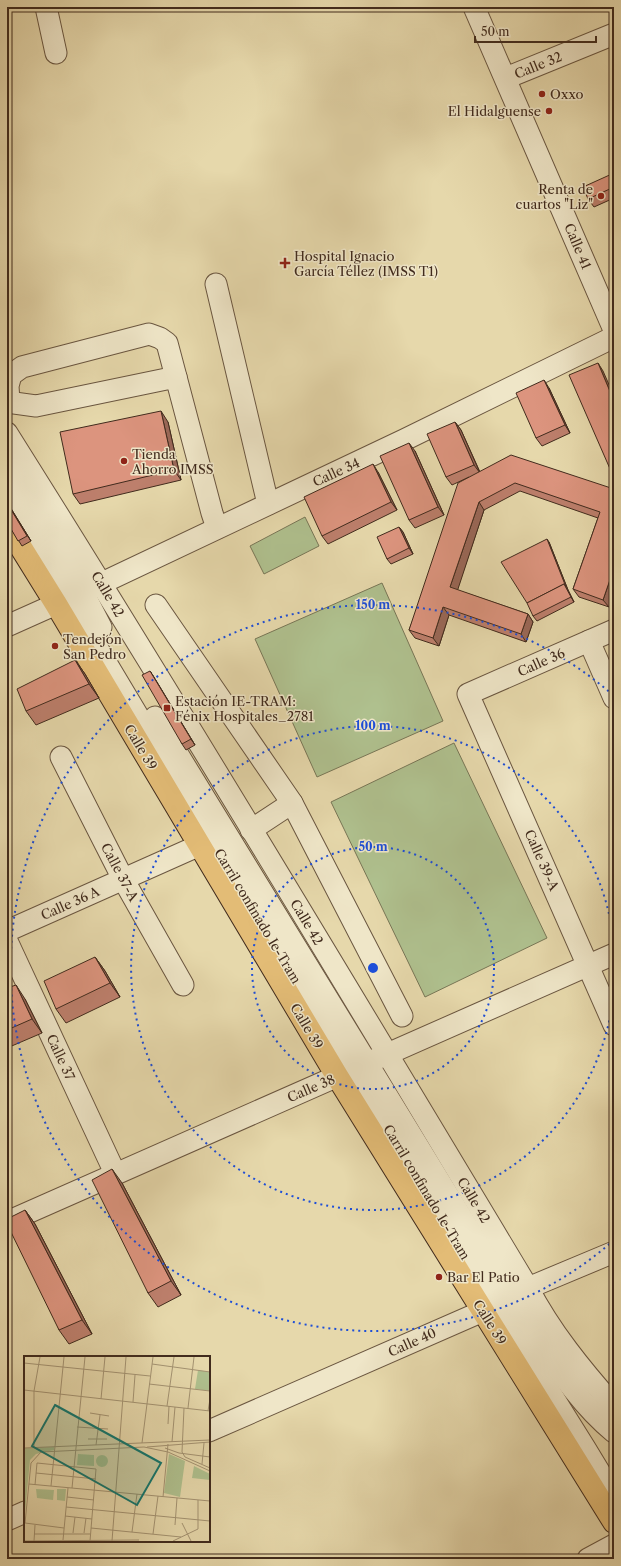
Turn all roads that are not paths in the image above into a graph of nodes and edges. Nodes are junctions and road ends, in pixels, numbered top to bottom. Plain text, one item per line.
1 (46, 7) edge
2 (474, 7) edge
3 (614, 34) edge
4 (56, 53) dead end
5 (506, 78) junction
6 (216, 284) dead end
7 (614, 330) edge
8 (614, 337) edge
9 (176, 377) junction
10 (8, 402) edge
11 (7, 433) edge
12 (7, 467) edge
13 (7, 497) edge
14 (268, 504) junction
15 (7, 525) edge
16 (217, 528) junction
17 (77, 594) junction
18 (156, 605) dead end
19 (7, 626) edge
20 (614, 630) edge
21 (589, 641) junction
22 (468, 694) joint
23 (614, 698) edge
24 (61, 757) dead end
25 (292, 803) junction
26 (251, 830) junction
27 (200, 845) junction
28 (123, 879) junction
29 (7, 931) edge
30 (7, 942) edge
31 (614, 954) edge
32 (588, 965) junction
33 (183, 985) dead end
34 (402, 1016) dead end
35 (614, 1025) edge
36 (387, 1055) junction
37 (353, 1070) junction
38 (115, 1173) junction
39 (7, 1222) edge
40 (614, 1252) edge
41 (504, 1300) junction
42 (614, 1406) edge
43 (610, 1429) edge
44 (210, 1431) edge
45 (586, 1448) junction
46 (613, 1494) edge
47 (24, 1512) edge
48 (7, 1520) edge
49 (614, 1522) edge
50 (614, 1545) edge
51 (588, 1559) edge

1 - 4 street
2 - 5 street, Calle 41
3 - 5 street, Calle 32
5 - 7 street, Calle 41
6 - 14 street
8 - 14 street, Calle 34
9 - 10 street
9 - 10 street
9 - 16 street
11 - 17 street, Calle 42
12 - 17 street, Carril confinado Ie-Tram
13 - 17 street, Carril confinado Ie-Tram
14 - 16 street, Calle 34
15 - 17 main road, Calle 39
16 - 17 street, Calle 34
17 - 19 street
17 - 26 street, Calle 42
17 - 27 main road, Calle 39
17 - 37 street, Carril confinado Ie-Tram
18 - 25 street
20 - 21 street, Calle 36
21 - 22 street, Calle 36
21 - 23 street
22 - 32 street, Calle 39-A
24 - 28 street, Calle 37-A
25 - 26 street
25 - 34 street
26 - 36 street, Calle 42
27 - 28 street, Calle 36 A
27 - 37 main road, Calle 39
28 - 29 street, Calle 36 A
28 - 33 street, Calle 37-A
30 - 38 street, Calle 37
31 - 32 street, Calle 38
32 - 35 street, Calle 39-A
32 - 36 street, Calle 38
36 - 37 street, Calle 38
36 - 41 street, Calle 42
37 - 38 street, Calle 38
37 - 41 main road, Calle 39
37 - 41 street, Carril confinado Ie-Tram
38 - 39 street, Calle 38
40 - 41 street, Calle 40
41 - 42 street, Calle 42
41 - 43 street, Carril confinado Ie-Tram
41 - 44 street, Calle 40
41 - 45 street, Carril confinado Ie-Tram
41 - 49 main road, Calle 39
43 - 45 street
45 - 46 street, Carril confinado Ie-Tram
47 - 48 street
50 - 51 street

